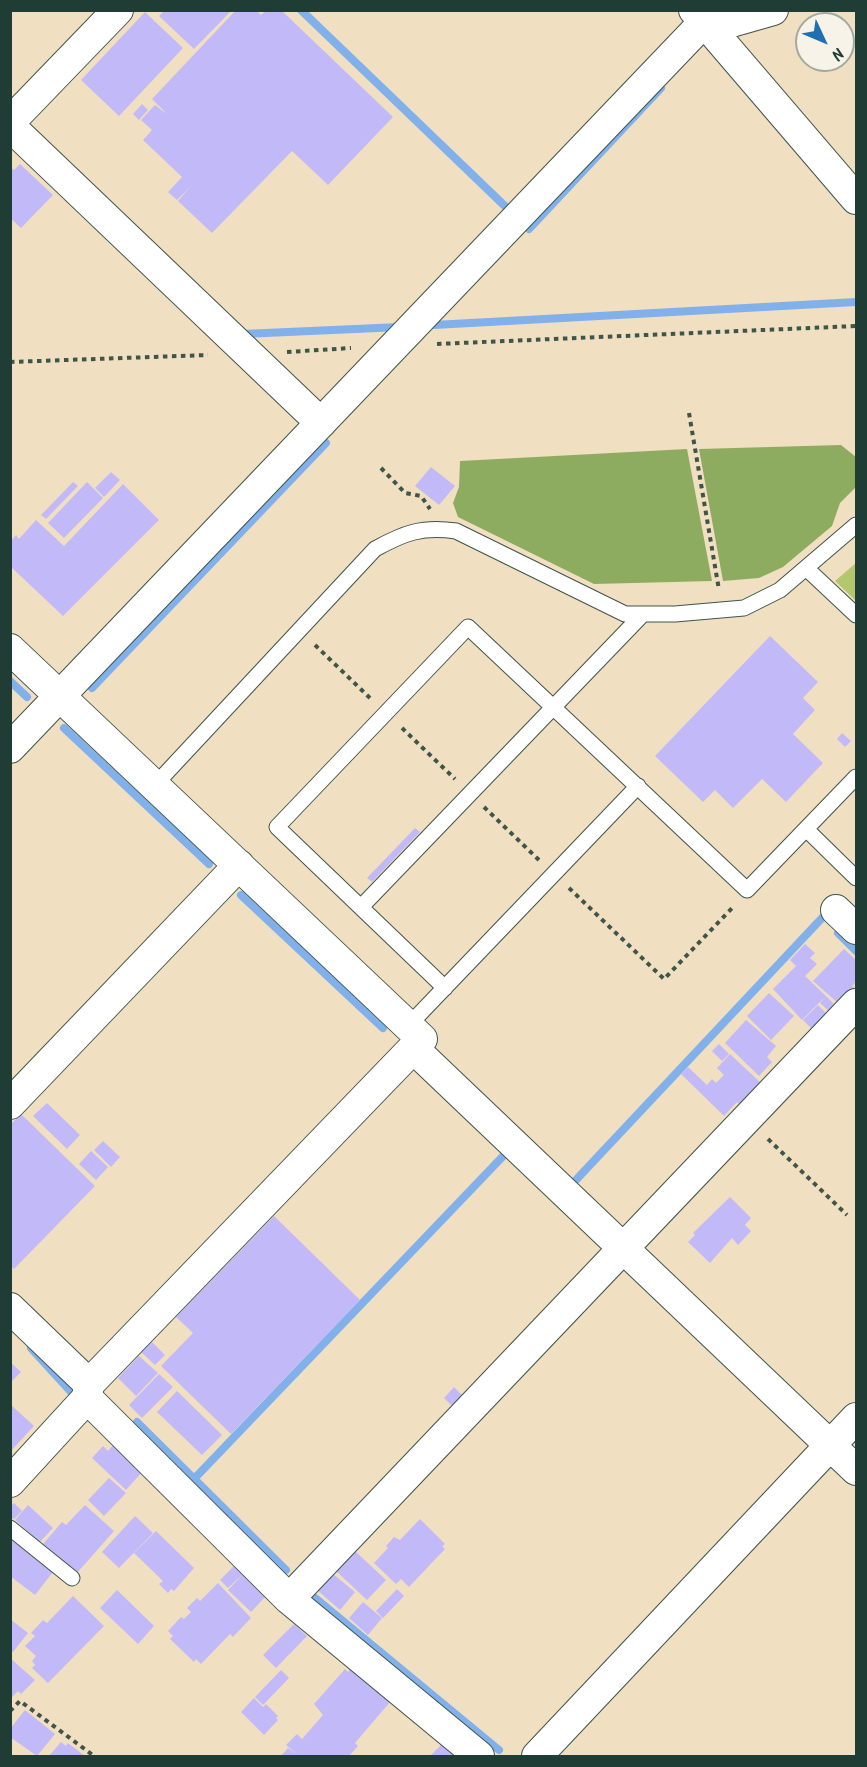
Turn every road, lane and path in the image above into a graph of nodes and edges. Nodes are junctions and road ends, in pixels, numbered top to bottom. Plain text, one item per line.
1 (118, 10) edge
2 (773, 10) edge
3 (702, 20) edge
4 (10, 124) edge
5 (856, 199) edge
6 (689, 414) dead end
7 (321, 423) junction
8 (381, 468) dead end
9 (856, 525) edge
10 (436, 528) junction
11 (807, 568) junction
12 (722, 610) junction
13 (643, 614) junction
14 (856, 615) edge
15 (299, 630) junction
16 (10, 650) edge
17 (60, 696) junction
18 (554, 707) junction
19 (386, 713) junction
20 (10, 748) edge
21 (856, 777) edge
22 (154, 786) junction
23 (638, 786) junction
24 (470, 794) junction
25 (806, 829) junction
26 (239, 865) junction
27 (554, 874) junction
28 (856, 878) edge
29 (747, 890) junction
30 (361, 907) junction
31 (445, 988) junction
32 (856, 1004) edge
33 (411, 1037) junction
34 (10, 1104) edge
35 (747, 1119) junction
36 (847, 1215) dead end
37 (624, 1248) junction
38 (10, 1308) edge
39 (88, 1391) junction
40 (856, 1418) edge
41 (831, 1445) junction
42 (856, 1470) edge
43 (10, 1482) edge
44 (10, 1528) edge
45 (72, 1578) dead end
46 (289, 1599) junction
47 (10, 1711) edge
48 (94, 1756) edge
49 (479, 1756) edge
50 (537, 1756) edge

1 - 4 street
2 - 3 street
3 - 5 street
3 - 7 street
4 - 7 street
6 - 12 path
7 - 17 street
8 - 10 path
9 - 11 lane
10 - 13 lane
10 - 15 lane
11 - 12 lane
11 - 14 lane
12 - 13 lane
13 - 18 lane
15 - 19 path
15 - 22 lane
16 - 17 street
17 - 20 street
17 - 22 street
18 - 19 lane
18 - 23 lane
18 - 24 lane
19 - 24 path
19 - 30 lane
21 - 25 lane
22 - 26 street
23 - 27 lane
23 - 29 lane
24 - 27 path
24 - 30 lane
25 - 28 lane
25 - 29 lane
26 - 33 street
26 - 34 street
27 - 29 path
27 - 31 lane
30 - 31 lane
31 - 33 lane
32 - 35 street
33 - 37 street
33 - 39 street
35 - 36 path
35 - 37 street
37 - 41 street
37 - 46 street
38 - 39 street
39 - 43 street
39 - 46 street
40 - 41 street
41 - 42 street
41 - 50 street
44 - 45 lane
46 - 49 street
47 - 48 path

